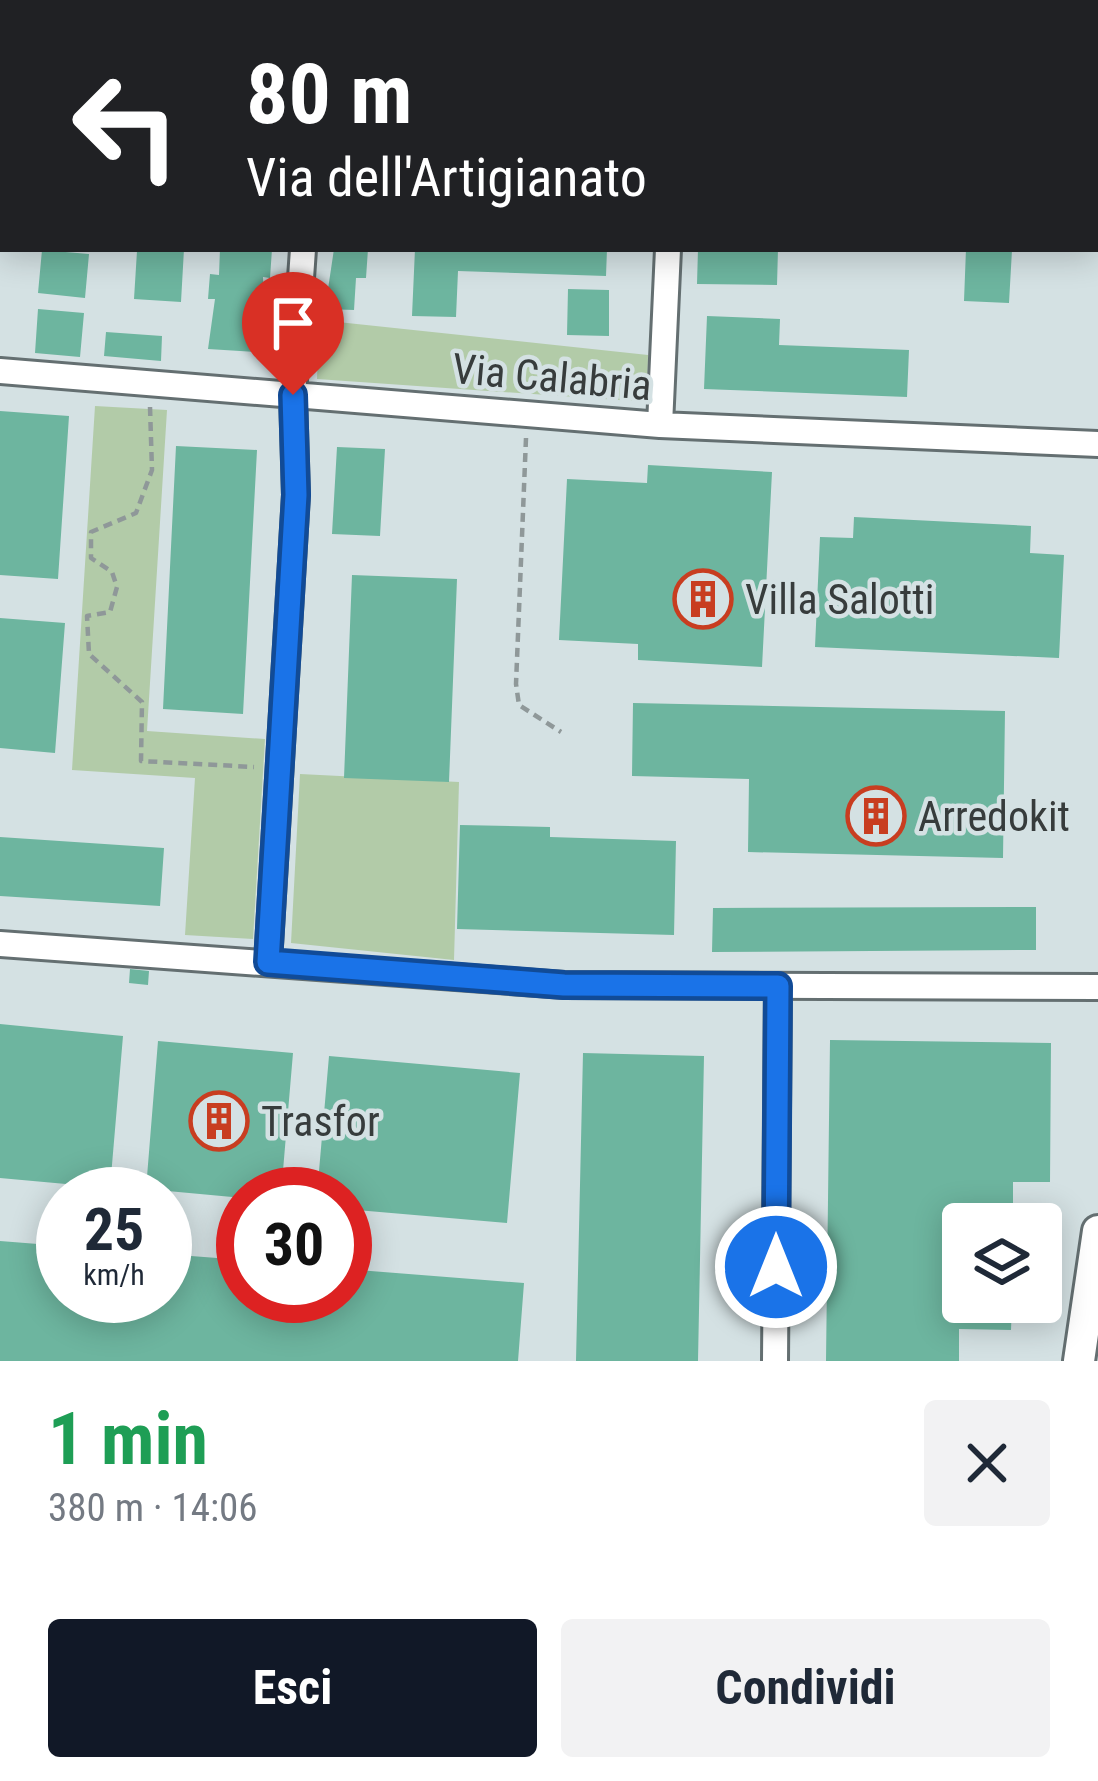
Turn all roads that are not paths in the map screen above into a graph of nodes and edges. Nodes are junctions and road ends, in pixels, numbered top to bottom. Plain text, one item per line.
1 (303, 252) edge
2 (668, 252) edge
3 (0, 371) edge
4 (293, 395) junction
5 (660, 425) junction
6 (1098, 444) edge
7 (0, 944) edge
8 (268, 962) junction
9 (778, 986) junction
10 (1098, 987) edge
11 (1098, 1231) edge
12 (1087, 1339) edge
13 (775, 1361) edge

1 - 4 street
2 - 5 street
3 - 4 street, Via Calabria
4 - 5 street, Via Calabria
4 - 8 street
5 - 6 street, Via Calabria
7 - 8 street
8 - 9 street
9 - 10 street
9 - 13 street
11 - 12 street

